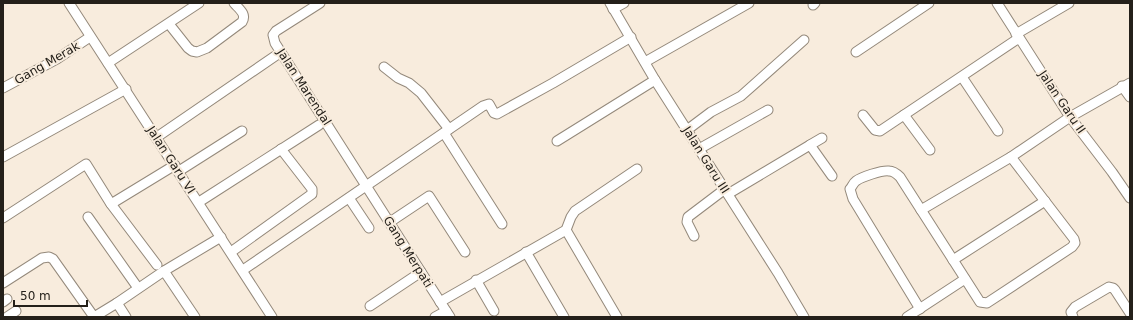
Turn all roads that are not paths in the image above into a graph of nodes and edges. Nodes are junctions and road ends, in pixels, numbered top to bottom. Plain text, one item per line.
1 (199, 3) edge
2 (234, 3) edge
3 (320, 3) edge
4 (624, 3) edge
5 (749, 3) edge
6 (929, 3) edge
7 (997, 3) edge
8 (1069, 3) edge
9 (72, 4) edge
10 (612, 6) edge
11 (169, 24) junction
12 (1018, 36) junction
13 (90, 37) junction
14 (631, 37) junction
15 (804, 40) dead end
16 (281, 52) junction
17 (856, 52) dead end
18 (645, 62) junction
19 (108, 63) junction
20 (384, 67) dead end
21 (962, 77) junction
22 (655, 80) junction
23 (1126, 84) edge
24 (3, 88) edge
25 (126, 89) junction
26 (1130, 98) edge
27 (768, 110) dead end
28 (863, 115) dead end
29 (904, 115) junction
30 (1070, 117) junction
31 (319, 125) dead end
32 (687, 130) junction
33 (242, 131) dead end
34 (446, 131) junction
35 (998, 131) dead end
36 (157, 137) junction
37 (822, 138) dead end
38 (557, 141) dead end
39 (810, 145) junction
40 (281, 149) junction
41 (699, 149) junction
42 (930, 150) dead end
43 (1011, 157) junction
44 (3, 158) edge
45 (177, 168) junction
46 (637, 169) dead end
47 (832, 176) dead end
48 (366, 186) junction
49 (726, 191) junction
50 (349, 198) junction
51 (1130, 198) edge
52 (1045, 201) junction
53 (198, 202) junction
54 (111, 204) junction
55 (921, 210) junction
56 (88, 217) dead end
57 (3, 218) edge
58 (390, 222) junction
59 (502, 224) dead end
60 (369, 228) dead end
61 (566, 230) junction
62 (694, 236) dead end
63 (221, 237) junction
64 (231, 252) junction
65 (465, 252) dead end
66 (526, 252) junction
67 (953, 260) junction
68 (160, 268) junction
69 (243, 270) junction
70 (421, 272) junction
71 (965, 279) junction
72 (476, 280) junction
73 (3, 283) edge
74 (138, 288) junction
75 (440, 302) junction
76 (117, 303) junction
77 (370, 306) dead end
78 (920, 309) junction
79 (494, 311) dead end
80 (16, 312) dead end
81 (1130, 313) edge
82 (448, 314) edge
83 (7, 317) edge
84 (94, 317) edge
85 (126, 317) edge
86 (195, 317) edge
87 (272, 317) edge
88 (435, 317) edge
89 (564, 317) edge
90 (617, 317) edge
91 (804, 317) edge
92 (907, 317) edge
93 (1073, 317) edge

1 - 11 street
2 - 11 street
3 - 16 street, Jalan Marendal
4 - 10 street
5 - 18 street
6 - 17 street
7 - 12 street, Jalan Garu II
8 - 12 street
9 - 13 street, Jalan Garu VI
10 - 14 street, Jalan Garu III
11 - 19 street
12 - 21 street
12 - 30 street, Jalan Garu II
13 - 19 street, Jalan Garu VI
13 - 24 street, Gang Merak
14 - 18 street, Jalan Garu III
14 - 34 street
15 - 32 street
16 - 36 street
16 - 48 street, Jalan Marendal
18 - 22 street, Jalan Garu III
19 - 25 street, Jalan Garu VI
20 - 34 street
21 - 29 street
21 - 35 street
22 - 32 street, Jalan Garu III
22 - 38 street
23 - 26 street
23 - 30 street
25 - 36 street, Jalan Garu VI
25 - 44 street
27 - 41 street
28 - 29 street
29 - 42 street
30 - 43 street
30 - 51 street, Jalan Garu II
31 - 40 street
32 - 41 street, Jalan Garu III
33 - 45 street
34 - 48 street
34 - 59 street
36 - 45 street, Jalan Garu VI
37 - 39 street
39 - 47 street
39 - 49 street
40 - 53 street
40 - 64 street
41 - 49 street, Jalan Garu III
43 - 52 street
43 - 55 street
45 - 53 street, Jalan Garu VI
45 - 54 street
46 - 61 street
48 - 50 street
48 - 58 street, Gang Merpati
49 - 62 street
49 - 91 street, Jalan Garu III
50 - 60 street
50 - 69 street
52 - 67 street
52 - 71 street
53 - 63 street, Jalan Garu VI
54 - 57 street
54 - 68 street
55 - 67 street
55 - 78 street
56 - 74 street
58 - 65 street
58 - 70 street, Gang Merpati
61 - 66 street
61 - 90 street
63 - 64 street, Jalan Garu VI
63 - 68 street
64 - 69 street, Jalan Garu VI
66 - 72 street
66 - 89 street
67 - 71 street
68 - 74 street
68 - 86 street
69 - 87 street, Jalan Garu VI
70 - 75 street, Gang Merpati
70 - 77 street
71 - 78 street
72 - 75 street
72 - 79 street
73 - 84 street
74 - 76 street
75 - 82 street, Gang Merpati
76 - 84 street
76 - 85 street
78 - 92 street
80 - 83 street
81 - 93 street
82 - 88 street

